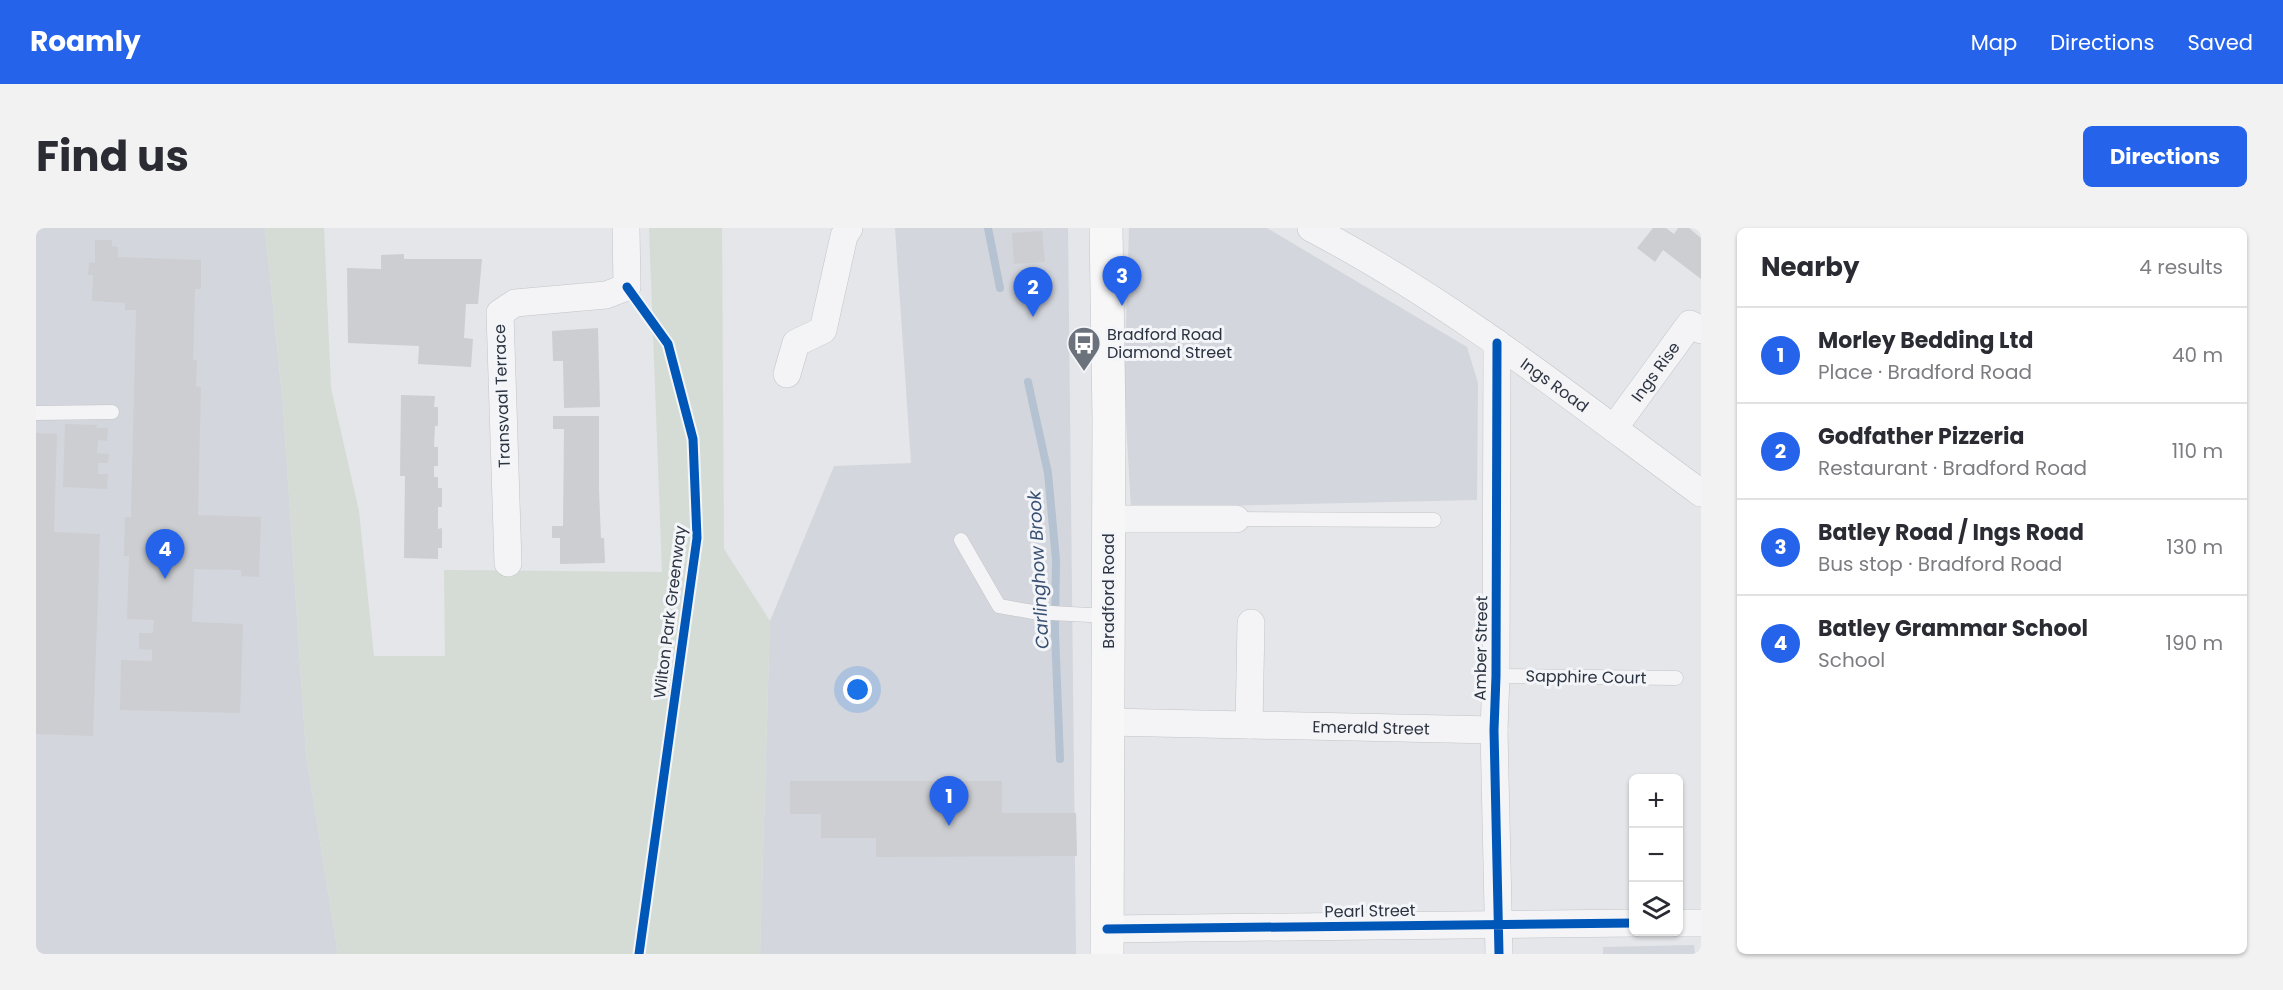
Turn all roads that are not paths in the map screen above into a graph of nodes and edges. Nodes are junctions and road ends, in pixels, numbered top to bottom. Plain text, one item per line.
1 (626, 228) edge
2 (849, 228) edge
3 (1106, 228) edge
4 (1311, 228) edge
5 (1701, 330) edge
6 (1497, 343) junction
7 (787, 374) dead end
8 (112, 412) dead end
9 (36, 413) edge
10 (1614, 428) junction
11 (1701, 493) edge
12 (1108, 519) junction
13 (1236, 519) joint
14 (1434, 520) dead end
15 (961, 540) dead end
16 (507, 563) dead end
17 (1108, 616) junction
18 (1251, 623) dead end
19 (1497, 676) junction
20 (1676, 678) dead end
21 (1107, 722) junction
22 (1249, 725) junction
23 (1494, 730) junction
24 (1629, 923) edge
25 (1683, 923) edge
26 (1701, 923) edge
27 (1498, 925) junction
28 (1107, 942) edge
29 (1499, 954) edge

1 - 16 street, Transvaal Terrace
2 - 7 street
3 - 12 main road, Bradford Road
4 - 6 street, Ings Road
5 - 10 street, Ings Rise
6 - 10 street, Ings Road
6 - 19 street, Amber Street
8 - 9 lane
10 - 11 street, Ings Road
12 - 13 street
12 - 17 main road, Bradford Road
13 - 14 lane
15 - 17 lane
17 - 21 main road, Bradford Road
18 - 22 street
19 - 20 lane, Sapphire Court
19 - 23 street, Amber Street
21 - 22 street, Emerald Street
21 - 28 main road, Bradford Road
22 - 23 street, Emerald Street
23 - 27 street, Amber Street
24 - 27 street, Pearl Street
25 - 26 street
27 - 28 street, Pearl Street
27 - 29 street, Amber Street

